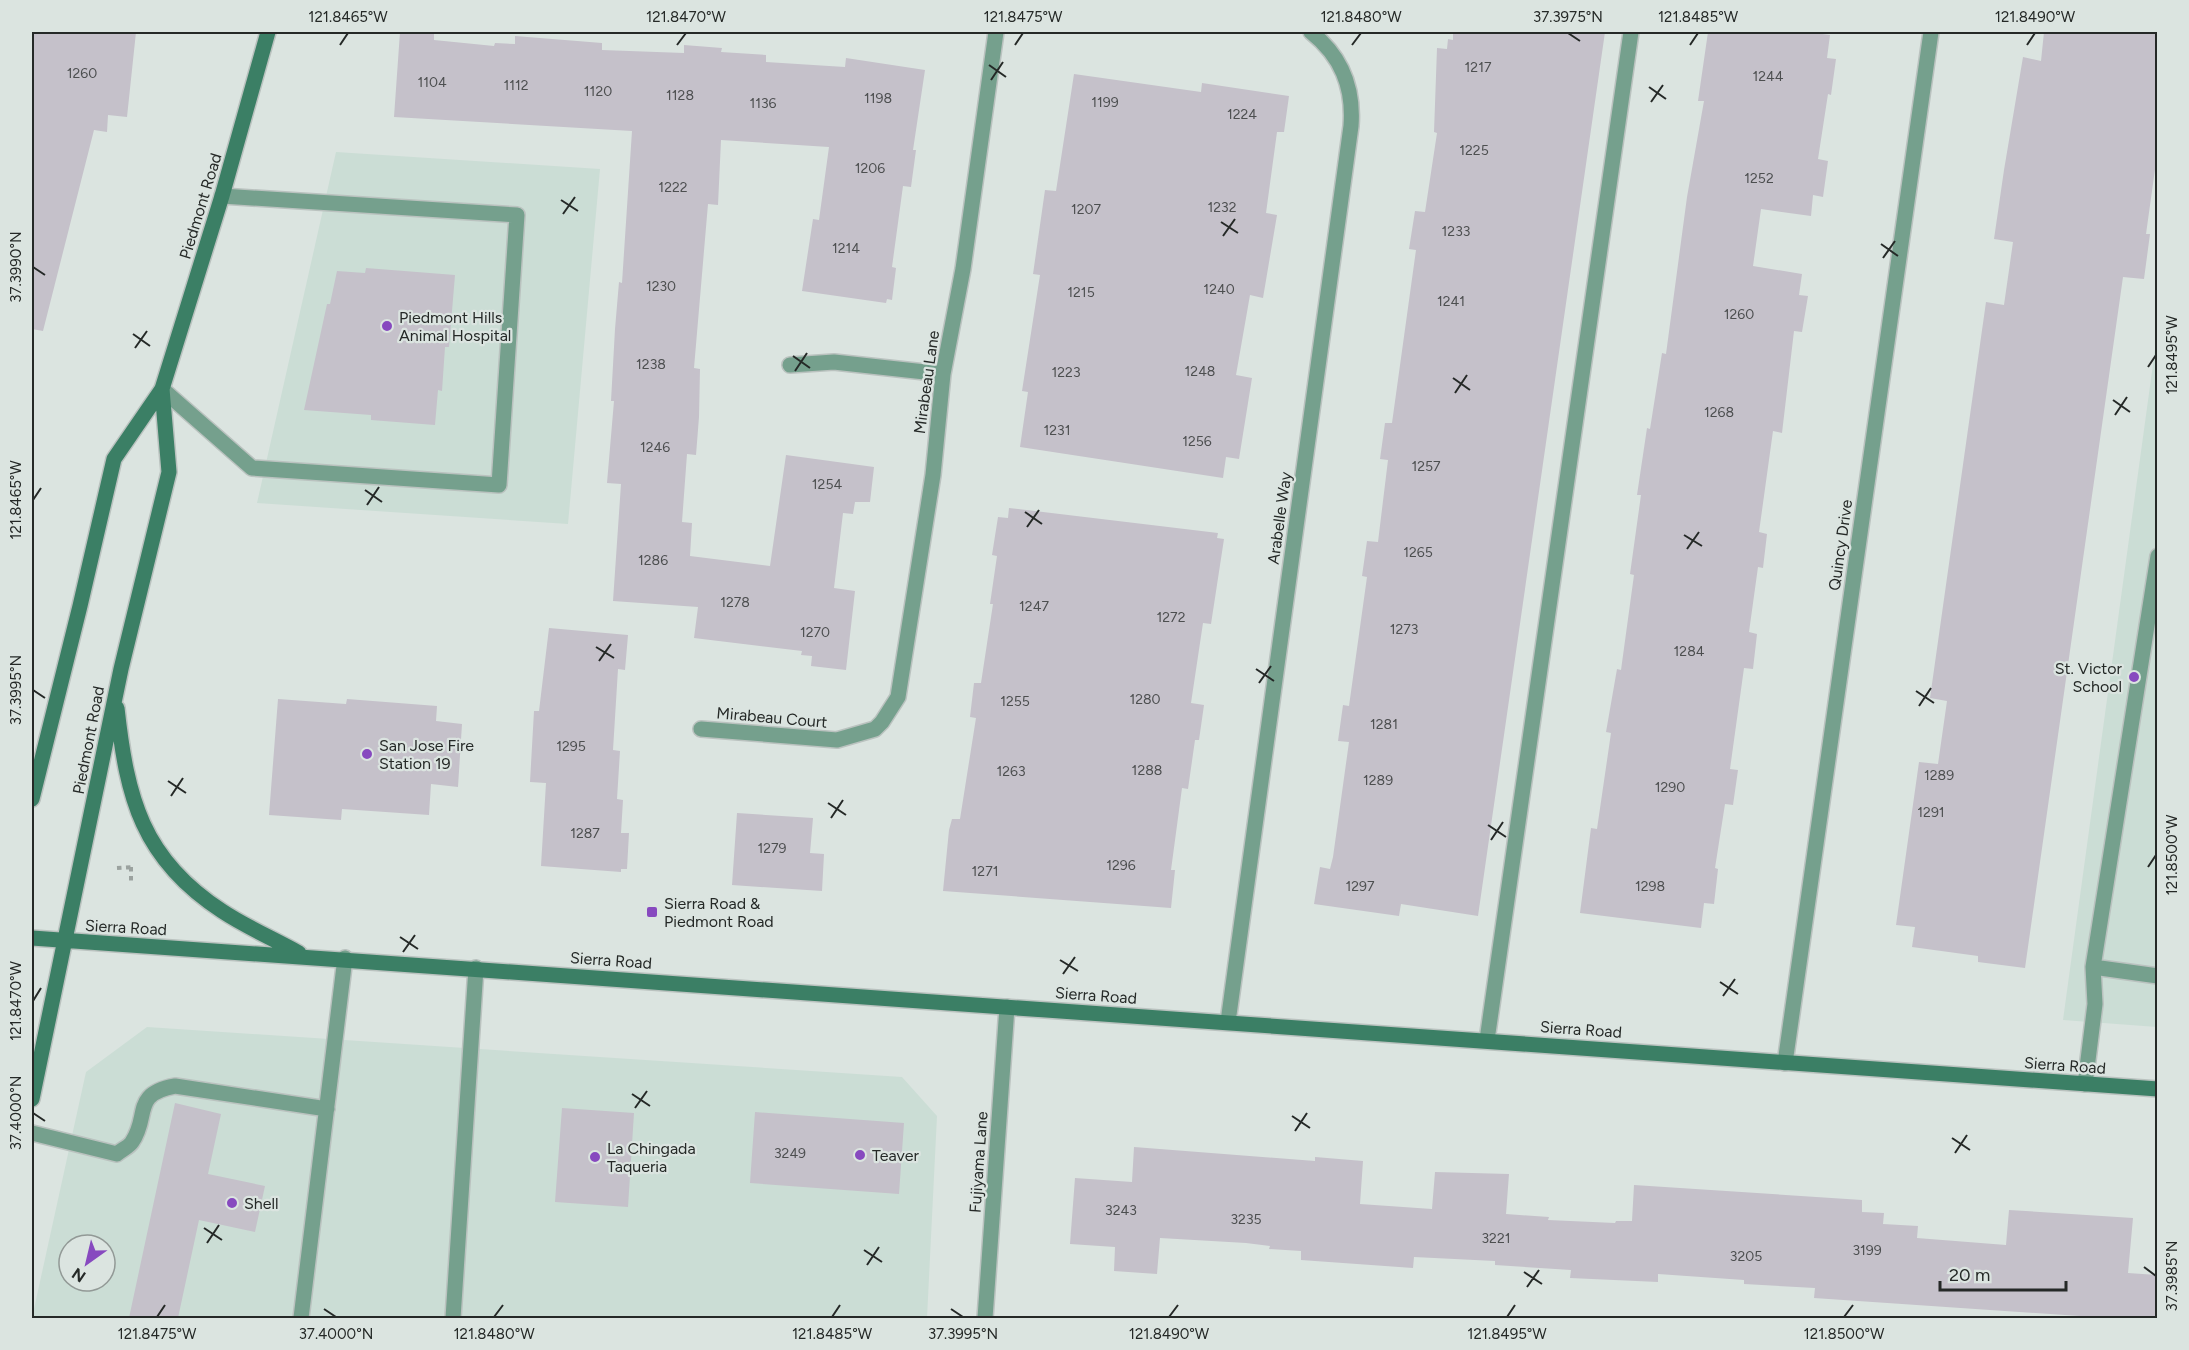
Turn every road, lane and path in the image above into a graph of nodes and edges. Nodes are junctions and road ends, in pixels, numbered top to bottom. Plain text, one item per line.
1 (268, 32) edge
2 (996, 32) edge
3 (1311, 32) edge
4 (1631, 32) edge
5 (1931, 32) edge
6 (222, 196) junction
7 (790, 365) dead end
8 (943, 374) junction
9 (162, 389) junction
10 (2157, 556) edge
11 (116, 694) junction
12 (701, 729) dead end
13 (874, 729) joint
14 (32, 799) edge
15 (131, 867) junction
16 (117, 868) dead end
17 (140, 868) dead end
18 (131, 881) dead end
19 (32, 938) edge
20 (66, 942) junction
21 (304, 956) junction
22 (345, 958) junction
23 (476, 968) junction
24 (2093, 968) junction
25 (2157, 975) edge
26 (1007, 1007) junction
27 (1228, 1022) junction
28 (1487, 1040) junction
29 (1785, 1063) junction
30 (2085, 1084) junction
31 (2157, 1089) edge
32 (32, 1099) edge
33 (327, 1108) junction
34 (32, 1133) edge
35 (301, 1318) edge
36 (453, 1318) edge
37 (985, 1318) edge

1 - 6 street, Piedmont Road
2 - 8 street, Mirabeau Lane
3 - 27 street, Arabelle Way
4 - 28 street
5 - 29 street, Quincy Drive
6 - 9 street, Piedmont Road
6 - 9 street
7 - 8 street
8 - 13 street, Mirabeau Lane
9 - 11 street, Piedmont Road
9 - 14 street, Piedmont Road
10 - 24 street
11 - 20 street, Piedmont Road
11 - 21 street
12 - 13 street, Mirabeau Court
15 - 16 path
15 - 17 path
15 - 18 path
19 - 20 street, Sierra Road
20 - 21 street, Sierra Road
20 - 32 street, Piedmont Road
21 - 22 street, Sierra Road
22 - 23 street, Sierra Road
22 - 33 street
23 - 26 street, Sierra Road
23 - 36 street
24 - 25 street
24 - 30 street
26 - 27 street, Sierra Road
26 - 37 street, Fujiyama Lane
27 - 28 street, Sierra Road
28 - 29 street, Sierra Road
29 - 30 street, Sierra Road
30 - 31 street, Sierra Road
33 - 34 street
33 - 35 street

